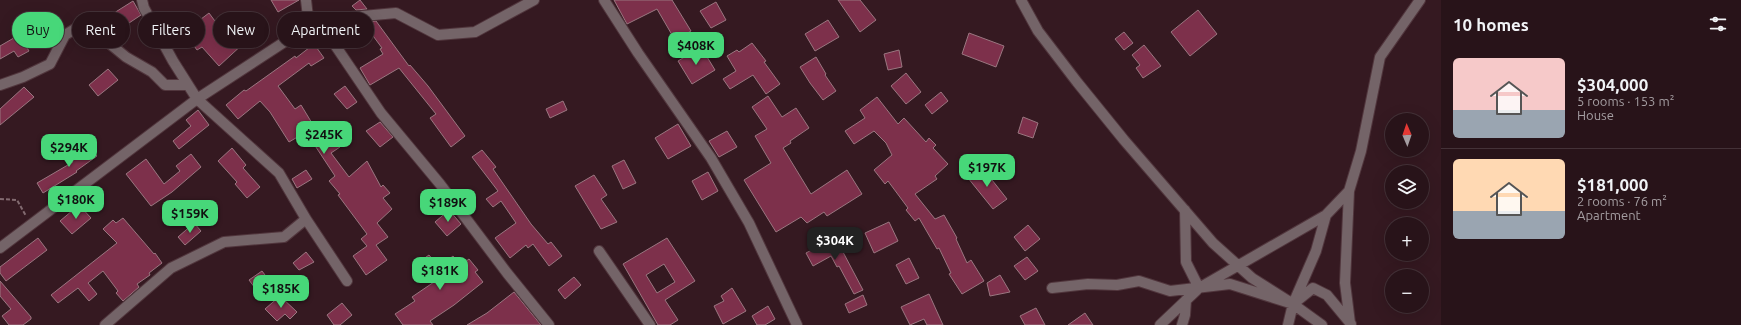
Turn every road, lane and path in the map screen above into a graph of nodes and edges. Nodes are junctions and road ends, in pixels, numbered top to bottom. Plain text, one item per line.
1 (142, 0) edge
2 (306, 0) edge
3 (534, 0) edge
4 (604, 0) edge
5 (1020, 0) edge
6 (1420, 0) edge
7 (307, 12) edge
8 (374, 15) edge
9 (277, 47) edge
10 (337, 48) edge
11 (0, 85) edge
12 (188, 85) junction
13 (197, 99) junction
14 (1349, 191) junction
15 (0, 199) edge
16 (1185, 210) junction
17 (1326, 215) junction
18 (306, 219) junction
19 (32, 225) junction
20 (0, 248) edge
21 (600, 251) dead end
22 (1238, 266) junction
23 (347, 281) dead end
24 (1052, 288) dead end
25 (1199, 288) junction
26 (1186, 300) junction
27 (1293, 304) junction
28 (105, 325) edge
29 (549, 325) edge
30 (650, 325) edge
31 (796, 325) edge
32 (1160, 325) edge
33 (1182, 325) edge
34 (1288, 325) edge
35 (1322, 325) edge
36 (1351, 325) edge

1 - 12 street
2 - 7 street
3 - 8 street
4 - 31 street
5 - 16 street
6 - 14 street
9 - 13 street
10 - 29 street
11 - 12 street
12 - 13 street
13 - 18 street
13 - 19 street
14 - 17 street
14 - 36 street
15 - 19 path
16 - 22 street
16 - 25 street
17 - 22 street
17 - 27 street
18 - 23 street
18 - 28 street
19 - 20 street
21 - 30 street
22 - 25 street
22 - 27 street
24 - 25 street
25 - 26 street
25 - 27 street
26 - 32 street
26 - 33 street
27 - 34 street
27 - 35 street
27 - 36 street

